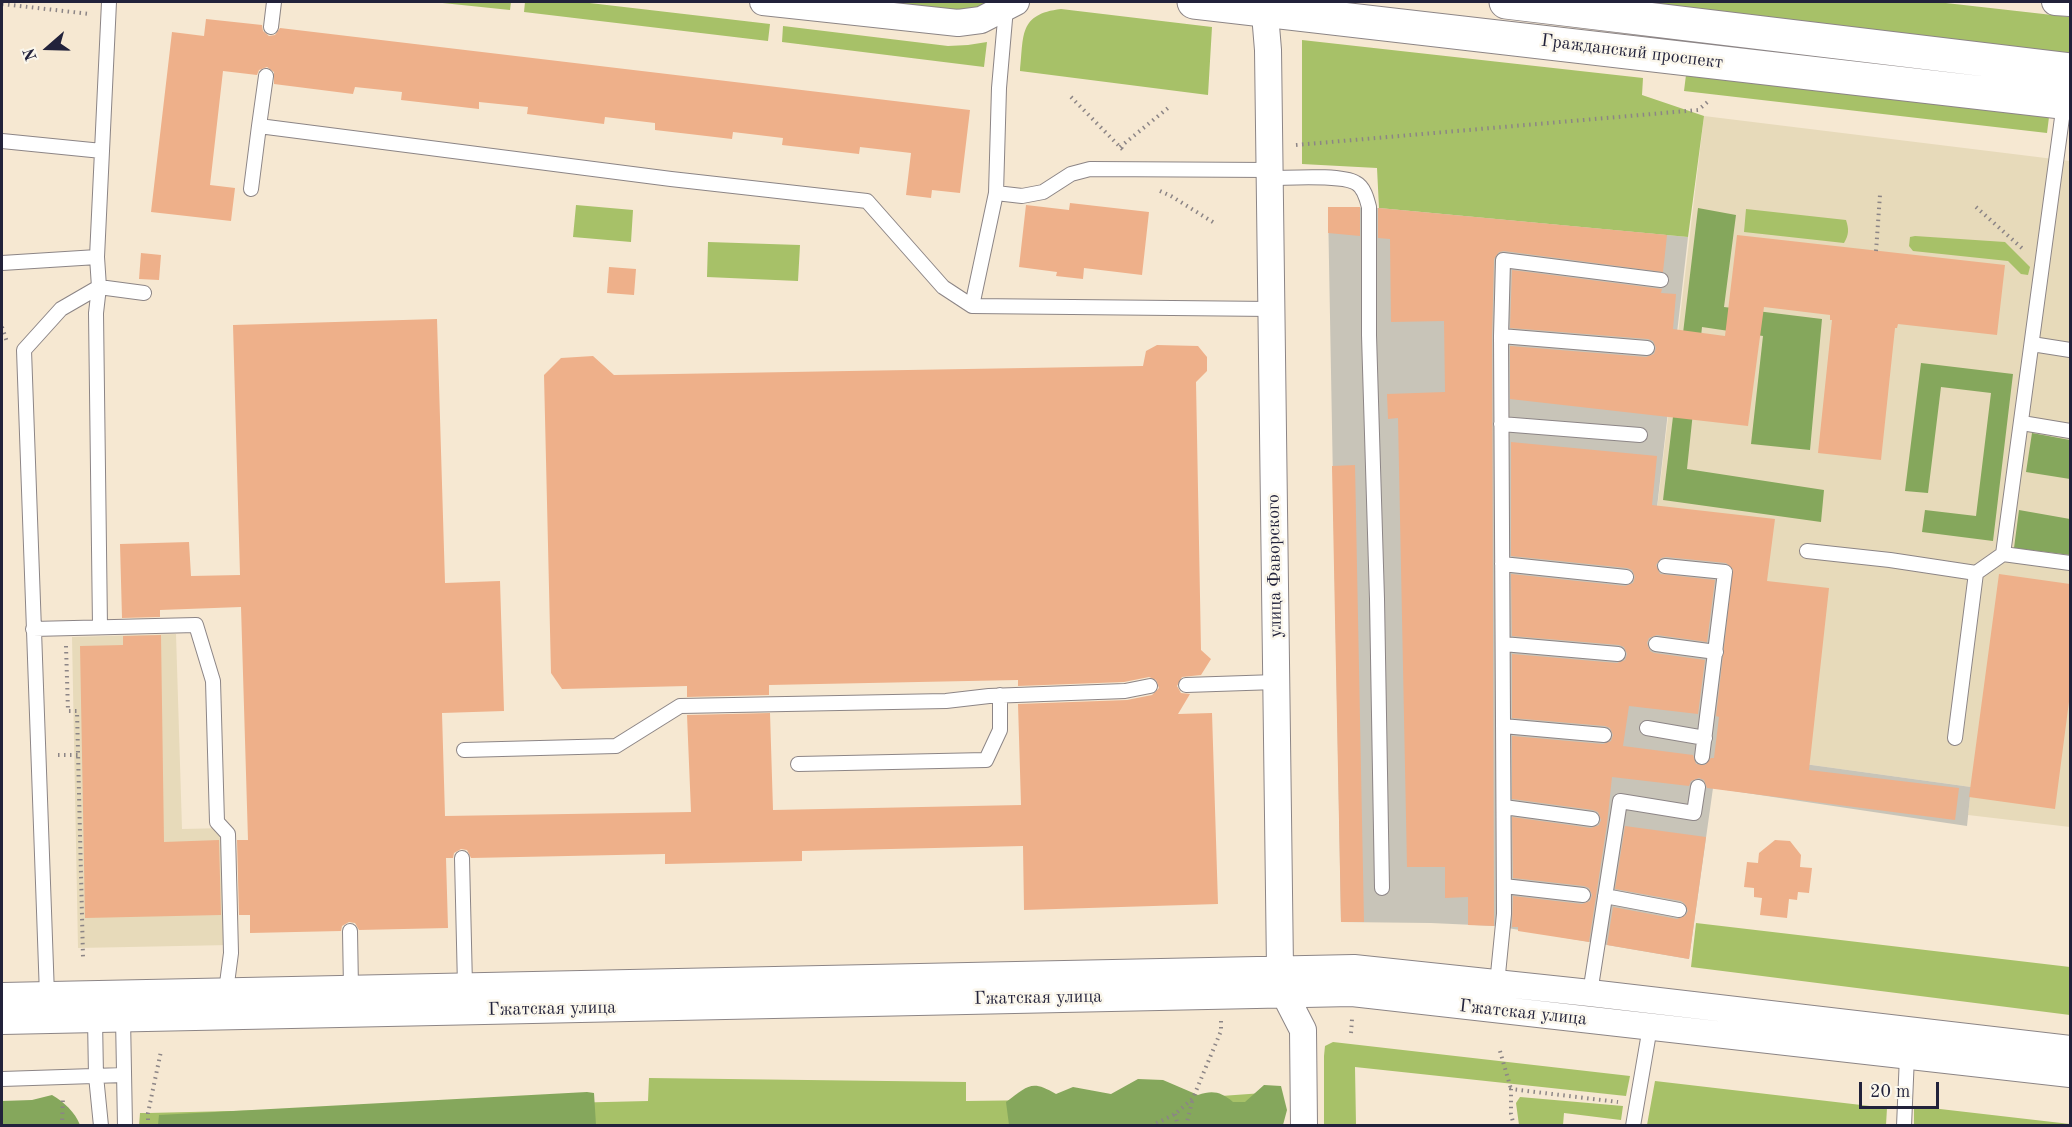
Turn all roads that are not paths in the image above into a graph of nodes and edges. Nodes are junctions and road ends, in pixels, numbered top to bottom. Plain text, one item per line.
1 (109, 2) edge
2 (274, 2) edge
3 (763, 2) edge
4 (1194, 2) edge
5 (1506, 2) edge
6 (2055, 2) edge
7 (2070, 3) edge
8 (1011, 5) edge
9 (1265, 5) edge
10 (271, 27) dead end
11 (2070, 70) edge
12 (266, 76) dead end
13 (2067, 103) edge
14 (259, 126) junction
15 (2, 141) edge
16 (102, 151) junction
17 (1270, 174) junction
18 (251, 189) dead end
19 (996, 193) junction
20 (97, 257) junction
21 (2, 263) edge
22 (1661, 280) dead end
23 (99, 287) junction
24 (144, 293) dead end
25 (972, 306) junction
26 (1272, 309) junction
27 (1501, 336) junction
28 (2032, 344) junction
29 (1647, 348) dead end
30 (2070, 350) edge
31 (2022, 423) junction
32 (1501, 424) junction
33 (2070, 431) edge
34 (1640, 435) dead end
35 (1807, 550) dead end
36 (2003, 554) junction
37 (2070, 563) edge
38 (1502, 564) junction
39 (1665, 566) dead end
40 (1976, 573) junction
41 (1626, 577) dead end
42 (100, 627) junction
43 (33, 629) junction
44 (1503, 644) junction
45 (1656, 644) dead end
46 (1716, 652) junction
47 (1618, 654) dead end
48 (1276, 682) junction
49 (1186, 685) dead end
50 (1150, 686) dead end
51 (1000, 695) junction
52 (1503, 726) junction
53 (1647, 728) dead end
54 (1604, 735) dead end
55 (1705, 738) junction
56 (1955, 738) dead end
57 (464, 750) dead end
58 (1702, 757) dead end
59 (798, 764) dead end
60 (1698, 787) dead end
61 (1504, 807) junction
62 (1592, 819) dead end
63 (462, 858) dead end
64 (1504, 886) junction
65 (1382, 888) dead end
66 (1583, 896) dead end
67 (1605, 896) junction
68 (1679, 910) dead end
69 (350, 931) dead end
70 (1280, 968) junction
71 (1497, 984) junction
72 (465, 986) junction
73 (351, 988) junction
74 (226, 991) junction
75 (1284, 993) junction
76 (1590, 993) junction
77 (47, 995) junction
78 (2, 996) edge
79 (123, 1018) junction
80 (95, 1019) junction
81 (2, 1021) edge
82 (1650, 1027) junction
83 (2070, 1049) edge
84 (1907, 1056) junction
85 (2070, 1074) edge
86 (124, 1075) junction
87 (96, 1076) junction
88 (2, 1079) edge
89 (101, 1125) edge
90 (125, 1125) edge
91 (1304, 1125) edge
92 (1633, 1125) edge
93 (1904, 1125) edge

1 - 16 lane
2 - 10 lane
3 - 8 street
4 - 9 main road, Гражданский проспект
5 - 11 main road, Гражданский проспект
6 - 7 street
8 - 19 lane
9 - 13 main road, Гражданский проспект
9 - 17 street, улица Фаворского
12 - 14 lane
13 - 28 lane
14 - 18 lane
14 - 25 lane
15 - 16 lane
16 - 20 lane
17 - 19 lane
17 - 26 street, улица Фаворского
17 - 65 lane
19 - 25 lane
20 - 21 lane
20 - 23 lane
22 - 27 lane
23 - 24 lane
23 - 42 lane
23 - 43 lane
25 - 26 lane
26 - 48 street, улица Фаворского
27 - 29 lane
27 - 32 lane
28 - 30 lane
28 - 31 lane
31 - 33 lane
31 - 36 lane
32 - 34 lane
32 - 38 lane
35 - 40 lane
36 - 37 lane
36 - 40 lane
38 - 41 lane
38 - 44 lane
39 - 46 lane
40 - 56 lane
42 - 43 lane
42 - 74 lane
43 - 77 lane
44 - 47 lane
44 - 52 lane
45 - 46 lane
46 - 55 lane
48 - 49 lane
48 - 70 street, улица Фаворского
50 - 51 lane
51 - 57 lane
51 - 59 lane
52 - 54 lane
52 - 61 lane
53 - 55 lane
55 - 58 lane
60 - 67 lane
61 - 62 lane
61 - 64 lane
63 - 72 lane
64 - 66 lane
64 - 71 lane
67 - 68 lane
67 - 76 lane
69 - 73 lane
70 - 71 street, Гжатская улица
70 - 72 street, Гжатская улица
70 - 75 street, улица Фаворского
71 - 76 street, Гжатская улица
72 - 73 street, Гжатская улица
73 - 74 street, Гжатская улица
74 - 77 street, Гжатская улица
75 - 79 street, Гжатская улица
75 - 82 street, Гжатская улица
75 - 91 street, улица Фаворского
76 - 83 street, Гжатская улица
77 - 78 street, Гжатская улица
79 - 80 street, Гжатская улица
79 - 86 lane
80 - 81 street, Гжатская улица
80 - 87 lane
82 - 84 street, Гжатская улица
82 - 92 lane
84 - 85 street, Гжатская улица
84 - 93 lane
86 - 87 lane
86 - 90 lane
87 - 88 lane
87 - 89 lane

